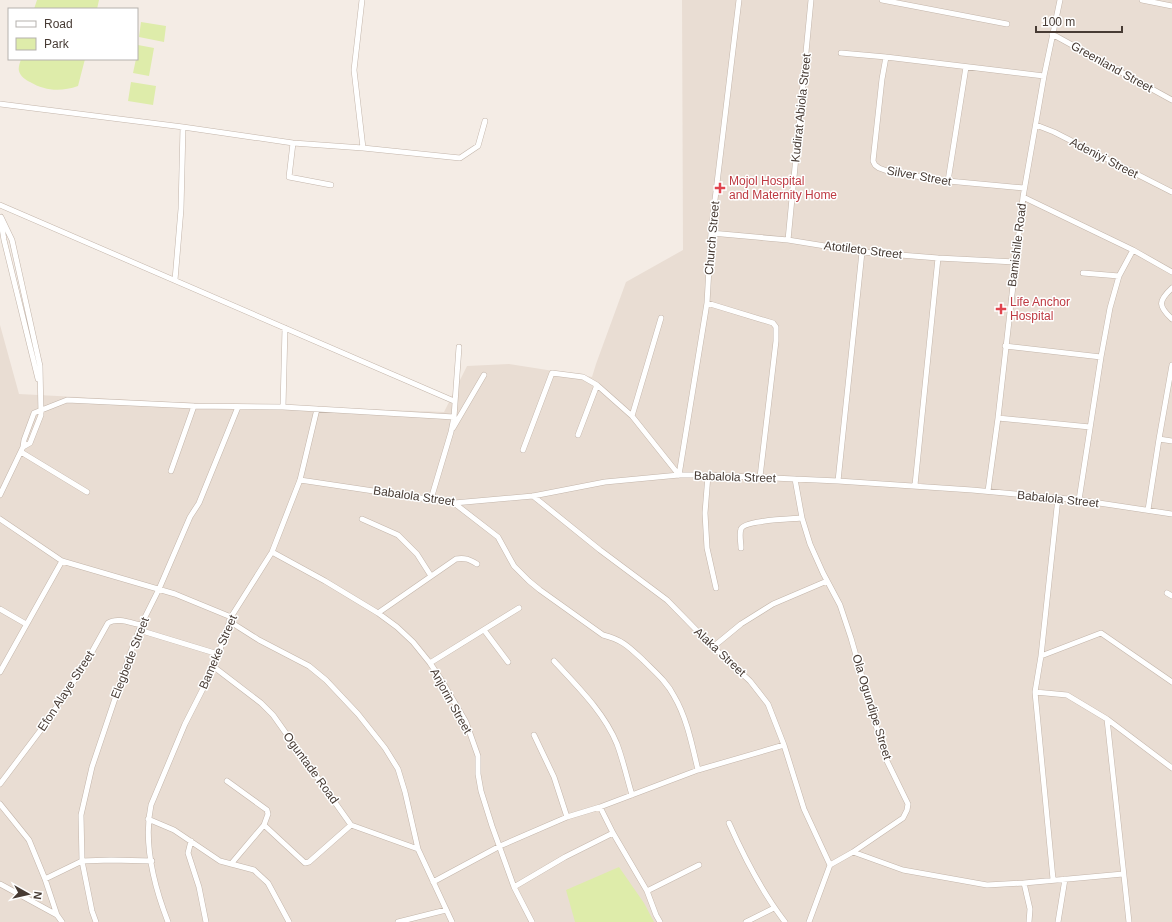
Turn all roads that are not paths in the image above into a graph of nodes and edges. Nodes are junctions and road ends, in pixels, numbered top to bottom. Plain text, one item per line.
1 (362, 0) edge
2 (739, 0) edge
3 (811, 0) edge
4 (882, 0) edge
5 (1060, 0) edge
6 (1142, 0) edge
7 (1172, 6) edge
8 (1008, 24) dead end
9 (1052, 34) junction
10 (841, 53) dead end
11 (886, 57) junction
12 (966, 67) junction
13 (1044, 76) junction
14 (1172, 100) edge
15 (0, 104) edge
16 (485, 121) dead end
17 (1036, 125) junction
18 (183, 127) junction
19 (294, 144) junction
20 (363, 148) junction
21 (948, 181) junction
22 (331, 185) dead end
23 (1024, 188) junction
24 (1172, 192) edge
25 (1023, 197) junction
26 (0, 205) edge
27 (711, 233) junction
28 (788, 240) junction
29 (1133, 250) junction
30 (862, 252) junction
31 (938, 258) junction
32 (1015, 262) junction
33 (1172, 272) edge
34 (1082, 273) dead end
35 (1119, 276) junction
36 (175, 280) junction
37 (1172, 288) edge
38 (707, 303) junction
39 (661, 318) dead end
40 (1172, 319) edge
41 (285, 328) junction
42 (1005, 346) junction
43 (459, 347) dead end
44 (1101, 357) junction
45 (1172, 365) edge
46 (484, 375) dead end
47 (40, 384) junction
48 (597, 385) junction
49 (454, 401) junction
50 (194, 406) junction
51 (238, 407) junction
52 (283, 407) junction
53 (317, 409) junction
54 (40, 410) junction
55 (632, 416) junction
56 (454, 418) junction
57 (998, 418) junction
58 (1090, 427) junction
59 (451, 432) junction
60 (578, 435) dead end
61 (1159, 439) junction
62 (1172, 441) edge
63 (22, 449) junction
64 (523, 450) dead end
65 (171, 471) dead end
66 (679, 475) junction
67 (708, 475) junction
68 (760, 477) junction
69 (795, 479) junction
70 (300, 480) junction
71 (838, 481) junction
72 (916, 485) junction
73 (988, 491) junction
74 (87, 492) dead end
75 (0, 495) edge
76 (533, 496) junction
77 (1058, 498) junction
78 (431, 499) junction
79 (1079, 500) junction
80 (454, 503) junction
81 (1148, 510) junction
82 (1172, 514) edge
83 (802, 518) junction
84 (0, 519) edge
85 (362, 519) dead end
86 (741, 548) dead end
87 (272, 552) junction
88 (62, 561) junction
89 (477, 564) dead end
90 (431, 576) junction
91 (827, 581) junction
92 (716, 588) dead end
93 (159, 589) junction
94 (519, 608) dead end
95 (0, 609) edge
96 (378, 613) junction
97 (230, 619) junction
98 (26, 624) junction
99 (140, 627) junction
100 (484, 630) junction
101 (713, 647) junction
102 (218, 654) junction
103 (1041, 656) junction
104 (554, 661) dead end
105 (508, 662) dead end
106 (430, 663) junction
107 (214, 667) junction
108 (0, 672) edge
109 (1172, 682) edge
110 (1036, 692) junction
111 (1107, 719) junction
112 (534, 735) dead end
113 (784, 745) junction
114 (1172, 768) edge
115 (698, 770) junction
116 (228, 781) dead end
117 (0, 784) edge
118 (632, 795) junction
119 (0, 804) edge
120 (600, 807) junction
121 (567, 817) junction
122 (148, 819) junction
123 (729, 823) dead end
124 (264, 824) junction
125 (351, 825) junction
126 (613, 833) junction
127 (191, 842) junction
128 (500, 846) junction
129 (418, 849) junction
130 (853, 852) junction
131 (82, 861) junction
132 (152, 861) junction
133 (231, 864) junction
134 (699, 865) dead end
135 (830, 865) junction
136 (1123, 874) junction
137 (45, 879) junction
138 (1053, 879) junction
139 (1065, 879) junction
140 (433, 882) junction
141 (1024, 883) junction
142 (0, 884) edge
143 (514, 887) junction
144 (647, 891) junction
145 (774, 908) junction
146 (446, 910) junction
147 (57, 915) junction
148 (62, 922) edge
149 (96, 922) edge
150 (168, 922) edge
151 (206, 922) edge
152 (289, 922) edge
153 (398, 922) edge
154 (452, 922) edge
155 (532, 922) edge
156 (660, 922) edge
157 (746, 922) edge
158 (785, 922) edge
159 (809, 922) edge
160 (1029, 922) edge
161 (1058, 922) edge
162 (1129, 922) edge

1 - 20 street
2 - 27 street, Church Street
3 - 28 street, Kudirat Abiola Street
4 - 8 street
5 - 9 street, Bamishile Road
6 - 7 street
9 - 13 street, Bamishile Road
9 - 14 street, Greenland Street
10 - 11 street
11 - 12 street
11 - 21 street, Silver Street
12 - 13 street
12 - 21 street
13 - 17 street, Bamishile Road
15 - 18 street
16 - 20 street
17 - 23 street, Bamishile Road
17 - 24 street, Adeniyi Street
18 - 19 street
18 - 36 street
19 - 20 street
19 - 22 street
21 - 23 street, Silver Street
23 - 25 street, Bamishile Road
25 - 29 street
25 - 32 street, Bamishile Road
26 - 36 street
27 - 28 street, Atotileto Street
27 - 38 street, Church Street
28 - 30 street, Atotileto Street
29 - 33 street
29 - 35 street
30 - 31 street, Atotileto Street
30 - 71 street
31 - 32 street, Atotileto Street
31 - 72 street
32 - 42 street, Bamishile Road
34 - 35 street
35 - 44 street
36 - 41 street
37 - 40 street
38 - 66 street, Church Street
38 - 68 street
39 - 55 street
41 - 49 street
41 - 52 street
42 - 44 street
42 - 57 street, Bamishile Road
43 - 49 street
44 - 58 street
45 - 61 street
46 - 59 street
47 - 47 street
47 - 54 street
48 - 55 street
48 - 60 street
48 - 64 street
49 - 56 street
50 - 51 street
50 - 54 street
50 - 65 street
51 - 52 street
51 - 93 street, Elegbede Street
52 - 53 street
53 - 56 street
53 - 70 street, Bameke Street
54 - 63 street
55 - 66 street
56 - 59 street
57 - 58 street
57 - 73 street, Bamishile Road
58 - 79 street
59 - 78 street
61 - 62 street
61 - 81 street
63 - 74 street
63 - 75 street
66 - 67 street, Babalola Street
66 - 76 street, Babalola Street
67 - 68 street, Babalola Street
67 - 92 street
68 - 69 street, Babalola Street
69 - 71 street, Babalola Street
69 - 83 street, Ola Ogundipe Street
70 - 78 street, Babalola Street
70 - 87 street, Bameke Street
71 - 72 street, Babalola Street
72 - 73 street, Babalola Street
73 - 77 street, Babalola Street
76 - 80 street, Babalola Street
76 - 101 street, Alaka Street
77 - 79 street, Babalola Street
77 - 103 street
78 - 80 street, Babalola Street
79 - 81 street, Babalola Street
80 - 115 street
81 - 82 street, Babalola Street
83 - 86 street
83 - 91 street, Ola Ogundipe Street
84 - 88 street
85 - 90 street
87 - 96 street, Anjorin Street
87 - 97 street, Bameke Street
88 - 93 street
88 - 98 street
89 - 90 street
90 - 96 street
91 - 101 street
91 - 130 street, Ola Ogundipe Street
93 - 97 street
93 - 99 street, Elegbede Street
94 - 100 street
95 - 98 street
96 - 106 street, Anjorin Street
97 - 102 street, Bameke Street
97 - 129 street
98 - 108 street
99 - 102 street, Efon Alaye Street
99 - 117 street, Efon Alaye Street
99 - 131 street, Elegbede Street
100 - 105 street
100 - 106 street
101 - 113 street, Alaka Street
102 - 107 street, Bameke Street
103 - 109 street
103 - 110 street
104 - 118 street
106 - 128 street, Anjorin Street
107 - 122 street, Bameke Street
107 - 125 street, Oguntade Road
110 - 111 street
110 - 138 street
111 - 114 street
111 - 136 street
112 - 121 street
113 - 115 street
113 - 135 street, Alaka Street
115 - 118 street
116 - 124 street
118 - 120 street
119 - 137 street
120 - 121 street
120 - 126 street
121 - 128 street
122 - 127 street
122 - 132 street, Bameke Street
123 - 145 street
124 - 125 street
124 - 133 street
125 - 129 street
126 - 143 street
126 - 144 street
127 - 133 street
127 - 151 street
128 - 140 street
128 - 143 street, Anjorin Street
129 - 140 street
130 - 135 street, Ola Ogundipe Street
130 - 141 street
131 - 132 street
131 - 137 street
131 - 149 street, Elegbede Street
132 - 150 street, Bameke Street
133 - 152 street
134 - 144 street
135 - 159 street
136 - 139 street
136 - 162 street
137 - 147 street
138 - 139 street
138 - 141 street
139 - 161 street
140 - 146 street
141 - 160 street
142 - 147 street
143 - 155 street, Anjorin Street
144 - 156 street
145 - 157 street
145 - 158 street
146 - 153 street
146 - 154 street
147 - 148 street

